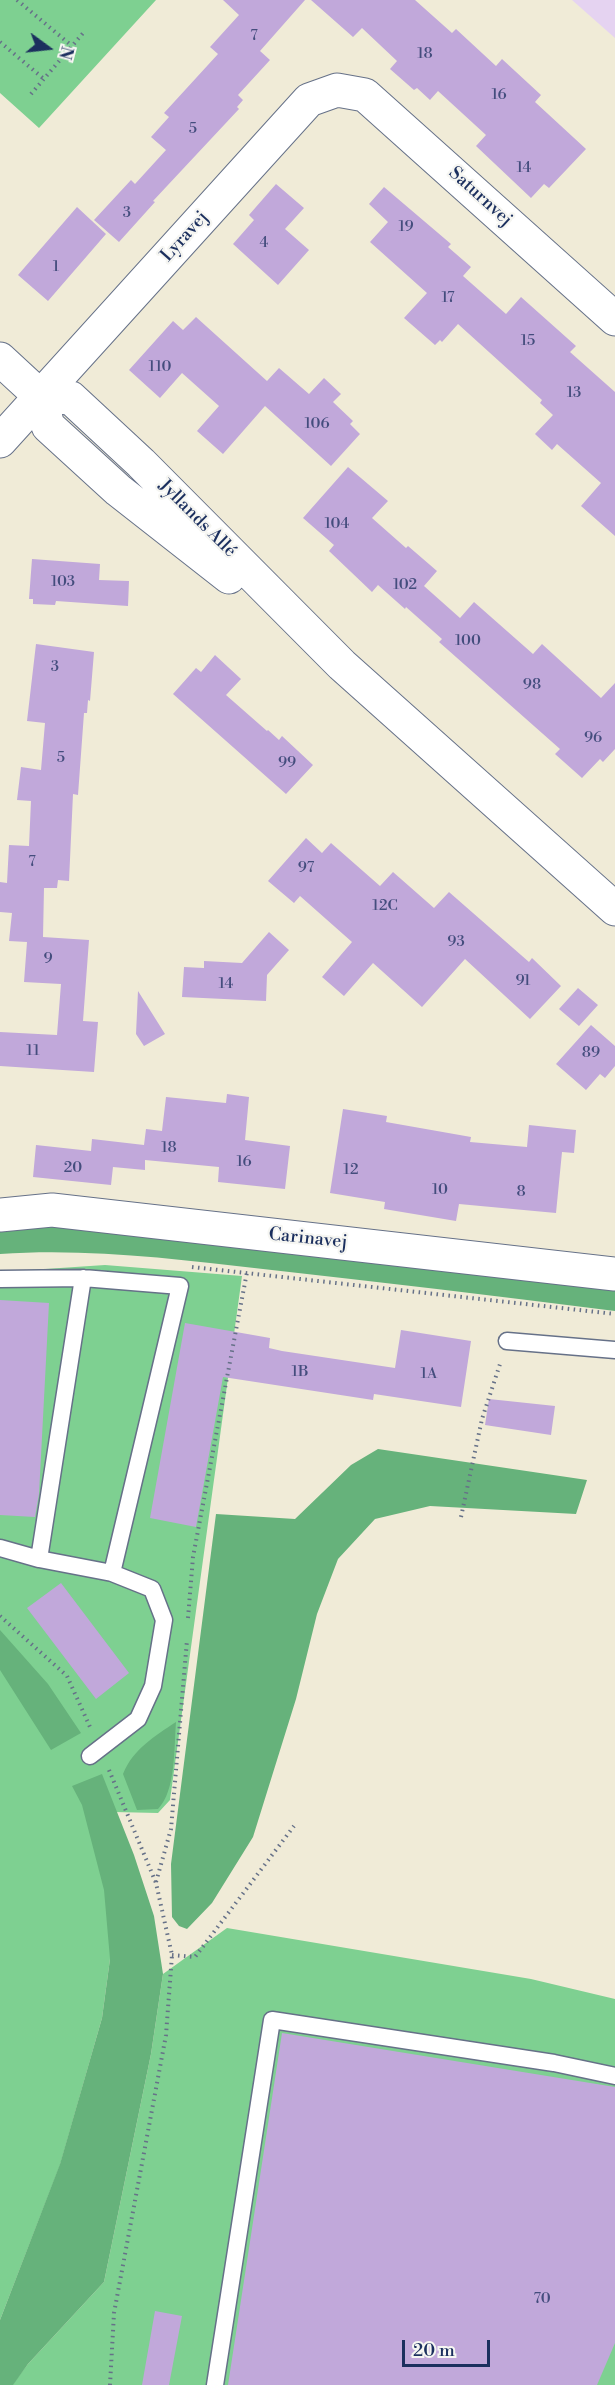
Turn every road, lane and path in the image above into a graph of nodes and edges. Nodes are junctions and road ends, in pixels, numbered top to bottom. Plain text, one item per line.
1 (17, 0) edge
2 (84, 32) dead end
3 (0, 42) edge
4 (72, 46) junction
5 (44, 79) junction
6 (337, 90) joint
7 (31, 94) dead end
8 (615, 319) edge
9 (0, 359) edge
10 (40, 396) junction
11 (0, 441) edge
12 (615, 909) edge
13 (0, 1215) edge
14 (181, 1266) dead end
15 (247, 1272) junction
16 (615, 1274) edge
17 (84, 1278) junction
18 (0, 1279) edge
19 (615, 1314) edge
20 (507, 1341) joint
21 (615, 1350) edge
22 (461, 1517) dead end
23 (0, 1548) edge
24 (39, 1559) junction
25 (112, 1573) junction
26 (0, 1616) edge
27 (188, 1626) dead end
28 (187, 1637) dead end
29 (95, 1753) junction
30 (294, 1826) dead end
31 (156, 1883) junction
32 (171, 1955) junction
33 (615, 2076) edge
34 (110, 2385) edge
35 (215, 2385) edge

1 - 4 path
2 - 4 path
3 - 5 path
4 - 5 path
5 - 7 path
6 - 8 street, Saturnvej
6 - 10 street, Lyravej
9 - 10 street
10 - 11 street, Lyravej
10 - 12 street, Jyllands Allé
13 - 16 street, Carinavej
14 - 15 path
15 - 19 path
15 - 27 path
17 - 18 lane
17 - 24 lane
17 - 25 lane
20 - 21 lane
20 - 22 path
23 - 24 lane
24 - 25 lane
25 - 29 lane
26 - 29 path
28 - 31 path
29 - 31 path
30 - 32 path
31 - 32 path
32 - 34 path
33 - 35 lane

